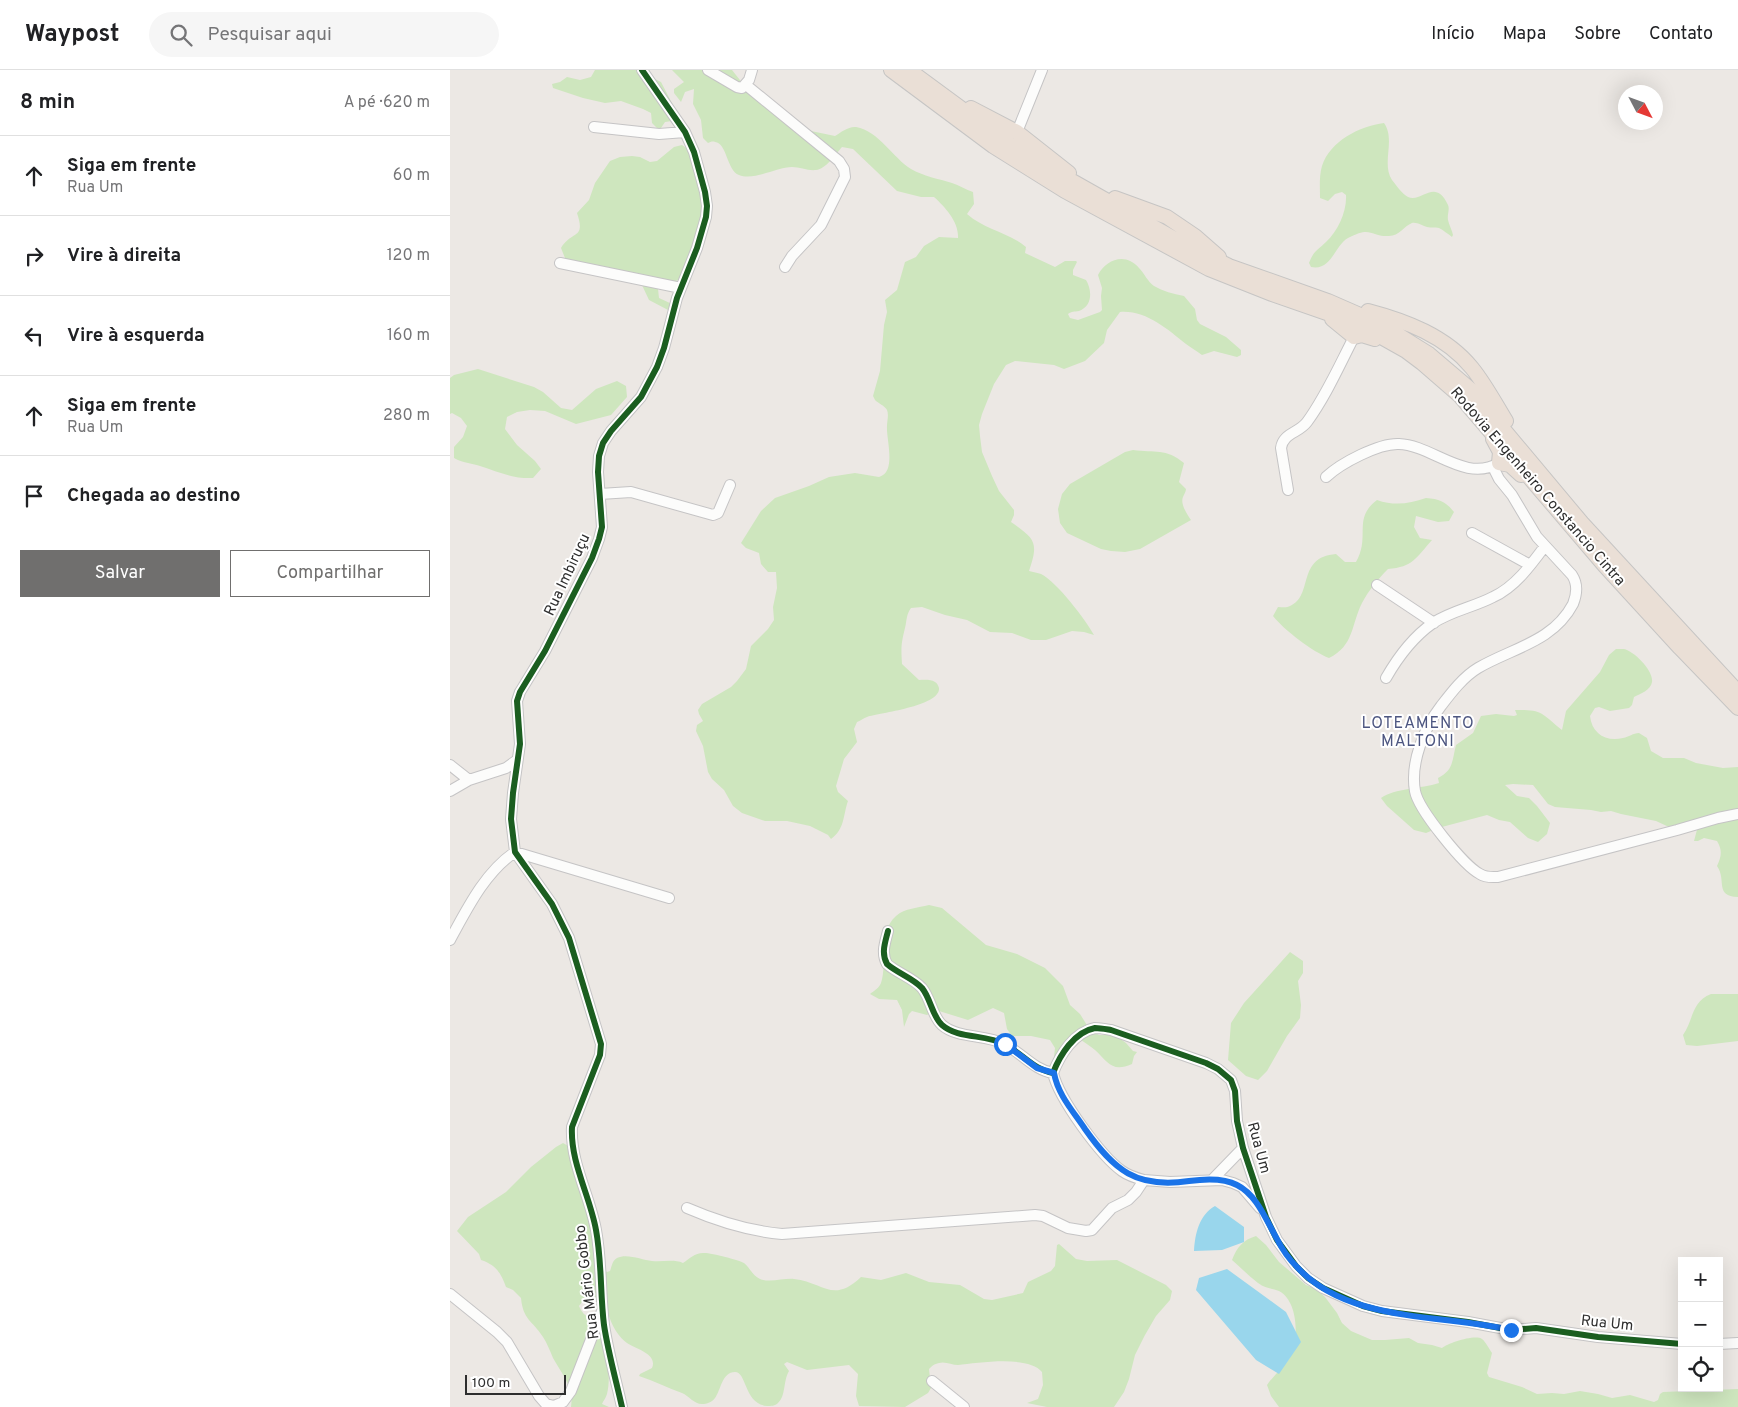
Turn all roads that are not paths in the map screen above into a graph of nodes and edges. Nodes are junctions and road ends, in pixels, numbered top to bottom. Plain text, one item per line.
1 (642, 70) edge
2 (708, 70) edge
3 (752, 70) edge
4 (891, 70) edge
5 (909, 70) edge
6 (1042, 70) edge
7 (746, 86) junction
8 (952, 101) junction
9 (594, 127) dead end
10 (685, 132) junction
11 (1017, 132) junction
12 (1083, 187) junction
13 (560, 263) dead end
14 (785, 267) dead end
15 (681, 288) junction
16 (1310, 306) junction
17 (1354, 337) junction
18 (1406, 351) junction
19 (1490, 430) junction
20 (1497, 464) junction
21 (1326, 477) dead end
22 (730, 485) dead end
23 (1537, 487) junction
24 (1288, 490) dead end
25 (600, 494) junction
26 (1472, 533) dead end
27 (1545, 546) junction
28 (1530, 565) junction
29 (1377, 585) dead end
30 (1434, 623) junction
31 (1386, 678) dead end
32 (1735, 699) edge
33 (1738, 713) edge
34 (517, 760) junction
35 (450, 765) edge
36 (469, 780) junction
37 (450, 791) edge
38 (1738, 814) edge
39 (515, 852) junction
40 (669, 898) dead end
41 (888, 931) dead end
42 (450, 940) edge
43 (1054, 1073) junction
44 (1243, 1148) junction
45 (1144, 1180) junction
46 (1212, 1180) junction
47 (687, 1208) dead end
48 (1266, 1217) junction
49 (450, 1294) edge
50 (603, 1308) junction
51 (1678, 1344) edge
52 (1723, 1344) edge
53 (1738, 1344) edge
54 (932, 1381) dead end
55 (622, 1407) edge
56 (964, 1407) edge

1 - 10 street, Rua Imbiruçu
2 - 7 street
3 - 7 street
4 - 16 highway, Rodovia Engenheiro Constancio Cintra
5 - 8 highway
6 - 11 street
7 - 14 street
8 - 11 highway
8 - 12 highway
9 - 10 street
10 - 15 street, Rua Imbiruçu
11 - 12 highway
12 - 32 highway, Rodovia Engenheiro Constancio Cintra
13 - 15 street
15 - 25 street, Rua Imbiruçu
16 - 17 highway
16 - 18 highway, Rodovia Engenheiro Constancio Cintra
17 - 18 highway
17 - 24 street
18 - 19 highway, Rodovia Engenheiro Constancio Cintra
19 - 20 highway
19 - 23 highway, Rodovia Engenheiro Constancio Cintra
20 - 21 street
20 - 23 highway
20 - 27 street
22 - 25 street
23 - 32 highway, Rodovia Engenheiro Constancio Cintra
25 - 34 street, Rua Imbiruçu
26 - 28 street
27 - 28 street
27 - 38 street
28 - 30 street
29 - 30 street
30 - 31 street
32 - 33 highway
34 - 36 street
34 - 39 street, Rua Imbiruçu
35 - 36 street
36 - 37 street
39 - 40 street
39 - 42 street
39 - 50 street, Rua Mário Gobbo
41 - 43 street
43 - 44 street, Rua Um
43 - 45 street
44 - 46 street
44 - 48 street, Rua Um
45 - 46 street
45 - 47 street
46 - 48 street
48 - 51 street, Rua Um
49 - 50 street
50 - 55 street, Rua Mário Gobbo
52 - 53 street
54 - 56 street

